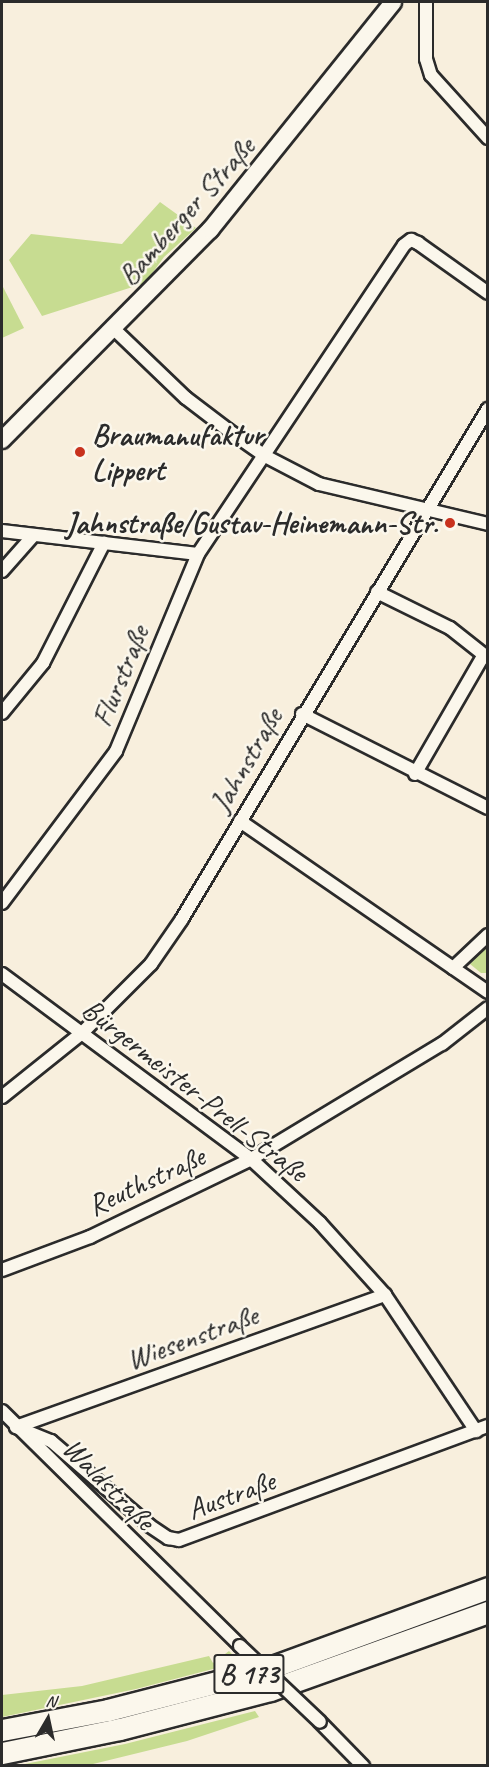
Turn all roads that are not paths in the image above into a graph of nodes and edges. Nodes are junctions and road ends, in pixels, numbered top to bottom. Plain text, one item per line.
1 (393, 2) edge
2 (426, 2) edge
3 (488, 138) edge
4 (488, 292) edge
5 (115, 330) junction
6 (488, 409) edge
7 (2, 440) edge
8 (265, 456) junction
9 (424, 510) junction
10 (488, 524) edge
11 (2, 531) edge
12 (33, 536) junction
13 (104, 543) junction
14 (198, 554) junction
15 (2, 571) edge
16 (377, 592) junction
17 (485, 657) edge
18 (2, 713) edge
19 (302, 714) junction
20 (415, 774) junction
21 (488, 808) edge
22 (240, 821) junction
23 (2, 903) edge
24 (488, 934) edge
25 (453, 968) junction
26 (2, 974) edge
27 (488, 992) edge
28 (488, 1008) edge
29 (82, 1033) junction
30 (2, 1096) edge
31 (251, 1159) junction
32 (2, 1270) edge
33 (385, 1295) junction
34 (2, 1411) edge
35 (16, 1427) junction
36 (482, 1429) edge
37 (488, 1588) edge
38 (488, 1612) edge
39 (2, 1730) edge
40 (2, 1753) edge
41 (363, 1766) edge

1 - 5 street, Bamberger Straße
2 - 3 street
4 - 8 street, Flurstraße
5 - 7 street, Bamberger Straße
5 - 8 street
6 - 9 street, Jahnstraße
8 - 9 street
8 - 14 street, Flurstraße
9 - 10 street
9 - 16 street, Jahnstraße
11 - 12 street
12 - 13 street
12 - 15 street
13 - 14 street
13 - 18 street
14 - 23 street, Flurstraße
16 - 17 street
16 - 19 street, Jahnstraße
17 - 20 street
19 - 20 street
19 - 22 street, Jahnstraße
20 - 21 street
22 - 25 street
22 - 29 street, Jahnstraße
24 - 25 street
25 - 27 street
26 - 29 street, Bürgermeister-Prell-Straße
28 - 31 street, Reuthstraße
29 - 30 street, Jahnstraße
29 - 31 street, Bürgermeister-Prell-Straße
31 - 32 street, Reuthstraße
31 - 33 street, Bürgermeister-Prell-Straße
33 - 35 street, Wiesenstraße
33 - 36 street, Bürgermeister-Prell-Straße
34 - 35 street, Waldstraße
35 - 36 street, Austraße
35 - 41 street, Waldstraße, bridge
37 - 39 highway, B 173
38 - 40 highway, B 173

